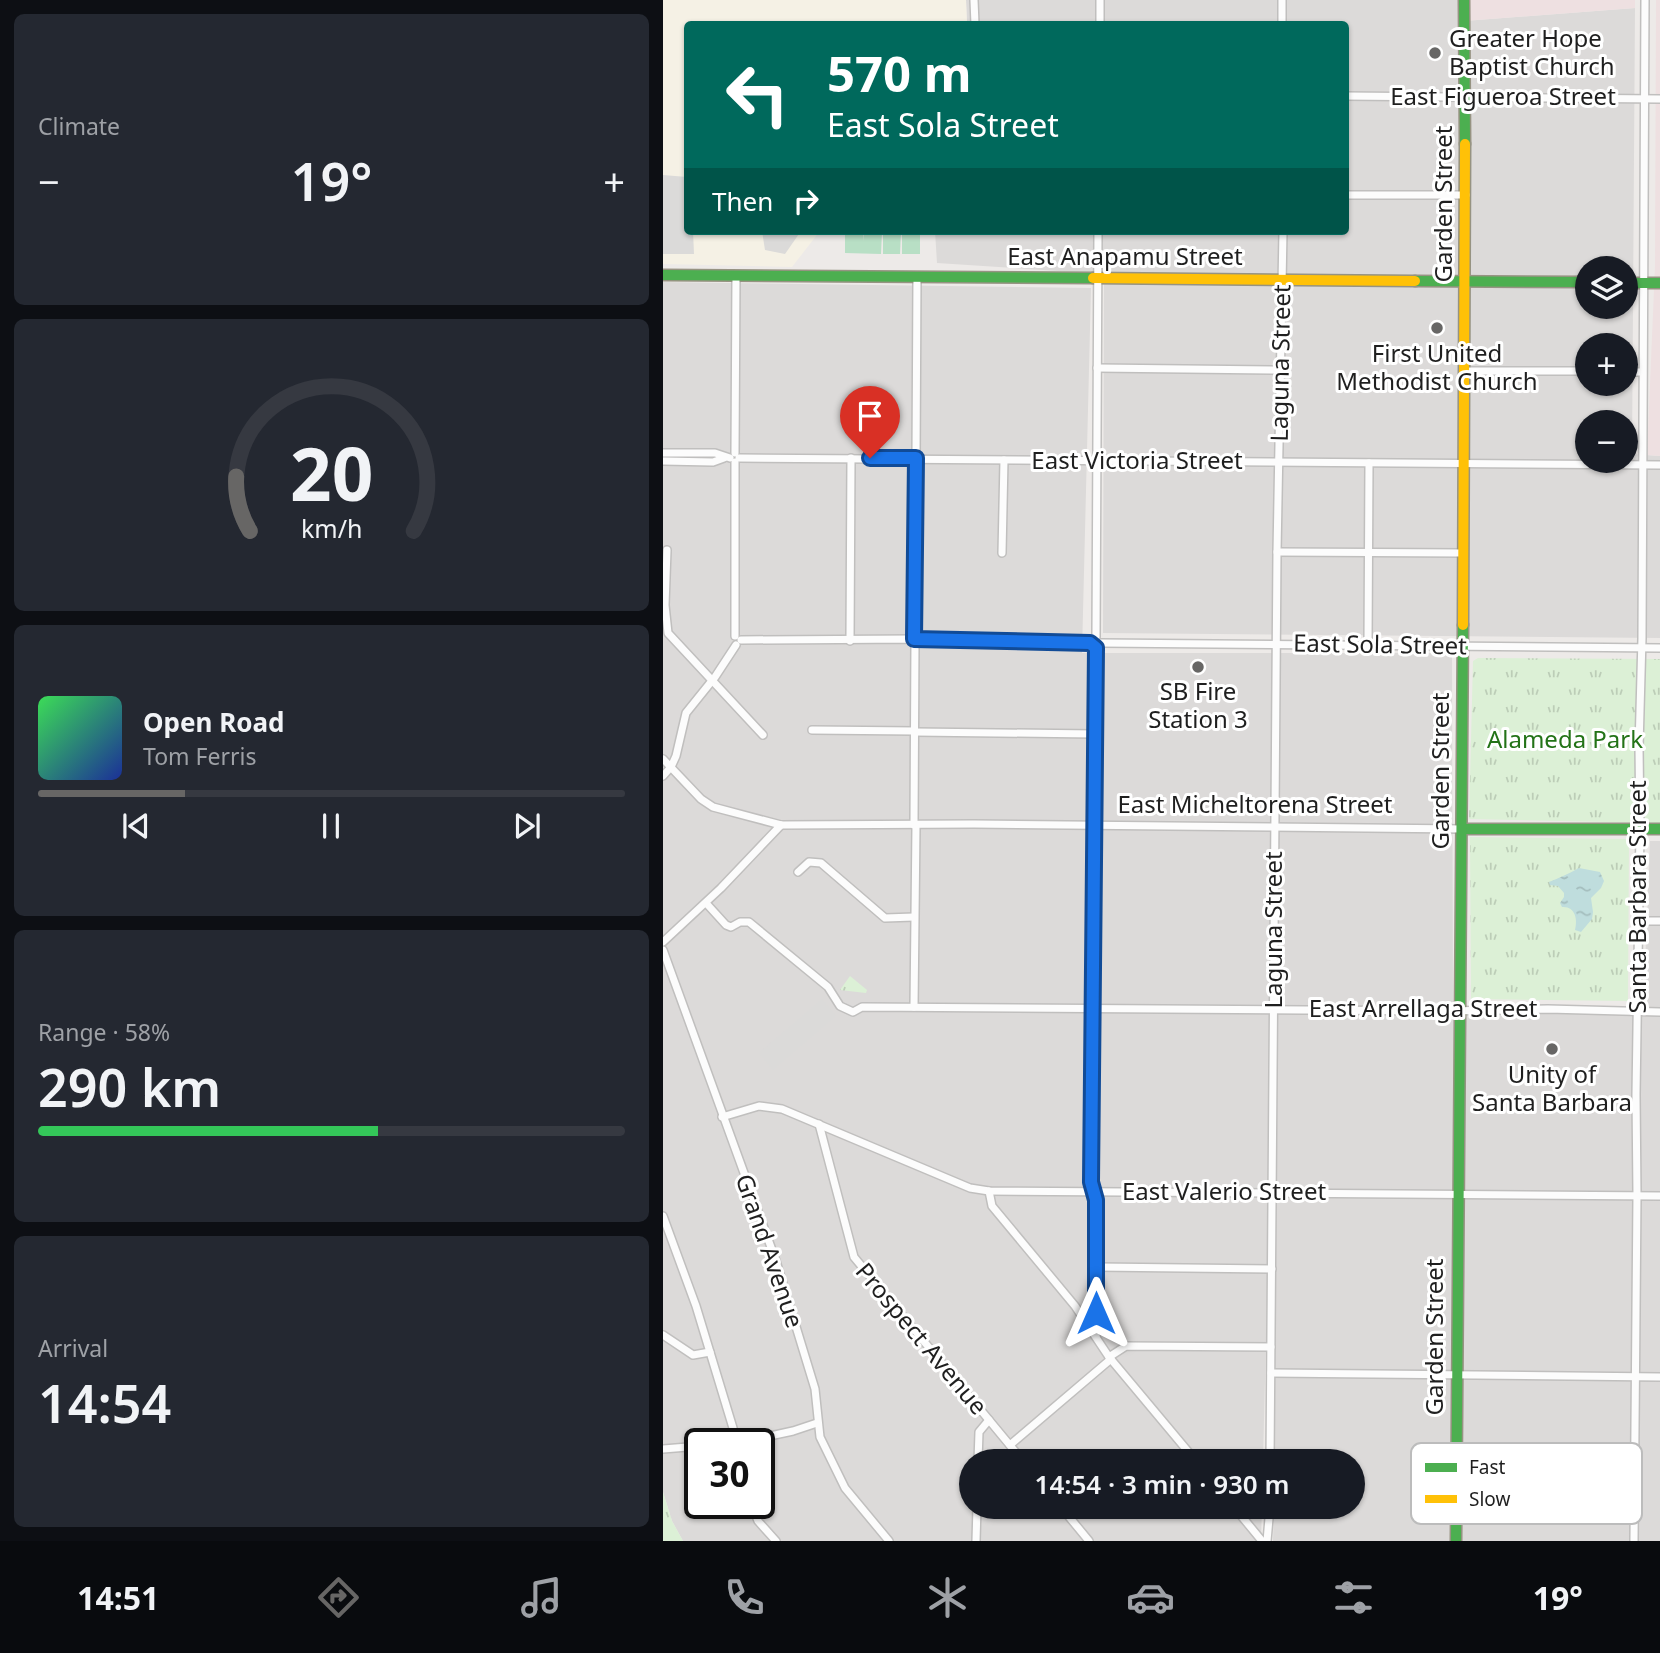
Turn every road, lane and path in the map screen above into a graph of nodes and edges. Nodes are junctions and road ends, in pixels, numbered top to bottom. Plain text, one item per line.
1 (974, 0) edge
2 (1100, 0) edge
3 (1282, 0) edge
4 (1464, 0) edge
5 (1645, 0) edge
6 (975, 21) edge
7 (1100, 21) edge
8 (1282, 21) edge
9 (1349, 96) edge
10 (1465, 97) junction
11 (1645, 99) junction
12 (1660, 99) edge
13 (1349, 195) edge
14 (1466, 195) junction
15 (1098, 235) edge
16 (1283, 235) edge
17 (663, 275) edge
18 (736, 275) junction
19 (917, 276) junction
20 (1098, 278) junction
21 (1283, 279) junction
22 (1465, 281) junction
23 (1575, 282) edge
24 (1638, 283) edge
25 (1643, 283) junction
26 (1660, 283) edge
27 (1097, 368) junction
28 (1281, 370) junction
29 (1464, 371) junction
30 (1575, 371) edge
31 (1638, 372) edge
32 (1642, 372) junction
33 (663, 453) edge
34 (733, 458) junction
35 (851, 458) junction
36 (916, 458) junction
37 (1004, 460) junction
38 (663, 461) edge
39 (1097, 461) junction
40 (1279, 461) junction
41 (1369, 463) junction
42 (1464, 463) junction
43 (1643, 465) junction
44 (1660, 465) edge
45 (667, 550) dead end
46 (1002, 552) dead end
47 (1277, 552) junction
48 (1369, 553) junction
49 (1463, 554) junction
50 (914, 639) junction
51 (737, 640) junction
52 (850, 640) junction
53 (1096, 643) junction
54 (1277, 644) junction
55 (1368, 645) junction
56 (1463, 645) junction
57 (1641, 648) junction
58 (1660, 648) edge
59 (712, 682) junction
60 (812, 730) dead end
61 (915, 732) junction
62 (1095, 734) junction
63 (763, 735) dead end
64 (663, 758) edge
65 (671, 767) junction
66 (663, 776) edge
67 (781, 825) junction
68 (915, 825) junction
69 (1093, 825) junction
70 (1275, 827) junction
71 (1463, 829) junction
72 (1640, 829) junction
73 (1660, 829) edge
74 (798, 872) dead end
75 (706, 903) junction
76 (914, 918) junction
77 (1639, 921) junction
78 (1660, 921) edge
79 (663, 942) edge
80 (663, 950) edge
81 (914, 1007) junction
82 (1092, 1008) junction
83 (1274, 1009) junction
84 (1460, 1010) junction
85 (1638, 1011) junction
86 (1660, 1012) edge
87 (722, 1117) junction
88 (819, 1124) junction
89 (989, 1191) junction
90 (1093, 1191) junction
91 (1272, 1192) junction
92 (1457, 1195) junction
93 (1637, 1195) junction
94 (1660, 1196) edge
95 (663, 1216) edge
96 (1097, 1267) junction
97 (1272, 1269) junction
98 (663, 1335) edge
99 (1096, 1336) junction
100 (1271, 1347) junction
101 (710, 1352) junction
102 (1110, 1358) junction
103 (1271, 1373) junction
104 (1456, 1374) junction
105 (1660, 1377) edge
106 (1636, 1378) junction
107 (989, 1420) junction
108 (817, 1423) junction
109 (734, 1428) edge
110 (775, 1435) edge
111 (1456, 1443) edge
112 (1635, 1443) edge
113 (1010, 1445) junction
114 (684, 1447) edge
115 (663, 1449) edge
116 (978, 1449) edge
117 (1013, 1449) edge
118 (1186, 1449) edge
119 (1270, 1449) edge
120 (757, 1519) edge
121 (977, 1519) edge
122 (1071, 1519) edge
123 (1245, 1519) edge
124 (1268, 1519) edge
125 (776, 1541) edge
126 (889, 1541) edge
127 (976, 1541) edge
128 (1089, 1541) edge
129 (1265, 1541) edge

1 - 6 street
2 - 7 street
3 - 8 street
4 - 10 street, Garden Street
5 - 11 street, Santa Barbara Street
9 - 10 street, East Figueroa Street
10 - 11 street, East Figueroa Street
10 - 14 street, Garden Street
11 - 12 street, East Figueroa Street
11 - 25 street, Santa Barbara Street
13 - 14 street
14 - 22 street, Garden Street
15 - 20 street
16 - 21 street, Laguna Street
17 - 18 street, East Anapamu Street
18 - 19 street, East Anapamu Street
18 - 34 street
19 - 20 street, East Anapamu Street
19 - 36 street
20 - 21 street, East Anapamu Street
20 - 27 street
21 - 22 street, East Anapamu Street
21 - 28 street, Laguna Street
22 - 23 street, East Anapamu Street
22 - 29 street, Garden Street
24 - 25 street
25 - 26 street
25 - 32 street, Santa Barbara Street
27 - 28 street
27 - 39 street
28 - 40 street, Laguna Street
29 - 30 street
29 - 42 street, Garden Street
31 - 32 street
32 - 43 street, Santa Barbara Street
33 - 34 street, East Victoria Street
34 - 35 street, East Victoria Street
34 - 38 street, East Victoria Street
34 - 51 street
35 - 36 street, East Victoria Street
35 - 52 street
36 - 37 street, East Victoria Street
36 - 50 street
37 - 39 street, East Victoria Street
37 - 46 street
39 - 40 street, East Victoria Street
39 - 53 street
40 - 41 street, East Victoria Street
40 - 47 street, Laguna Street
41 - 42 street, East Victoria Street
41 - 48 street
42 - 43 street, East Victoria Street
42 - 49 street, Garden Street
43 - 44 street, East Victoria Street
43 - 57 street, Santa Barbara Street
45 - 59 street
47 - 48 street
47 - 54 street, Laguna Street
48 - 49 street
48 - 55 street
49 - 56 street, Garden Street
50 - 52 street, East Sola Street
50 - 53 street, East Sola Street
50 - 61 street
51 - 52 street, East Sola Street
51 - 59 street
53 - 54 street, East Sola Street
53 - 62 street
54 - 55 street, East Sola Street
54 - 70 street, Laguna Street
55 - 56 street, East Sola Street
56 - 57 street, East Sola Street
56 - 71 street, Garden Street
57 - 58 street, East Sola Street
57 - 72 street, Santa Barbara Street
59 - 63 street
59 - 65 street
60 - 61 street
61 - 62 street
61 - 68 street
62 - 69 street
64 - 65 street, East Micheltorena Street
65 - 66 street
65 - 67 street, East Micheltorena Street
67 - 68 street, East Micheltorena Street
67 - 75 street
68 - 69 street, East Micheltorena Street
68 - 76 street
69 - 70 street, East Micheltorena Street
69 - 82 street
70 - 71 street, East Micheltorena Street
70 - 83 street, Laguna Street
71 - 72 street, East Micheltorena Street
71 - 84 street, Garden Street
72 - 73 street, East Micheltorena Street
72 - 77 street, Santa Barbara Street
74 - 76 street
75 - 79 street
75 - 81 street, East Arrellaga Street
76 - 81 street
77 - 78 street
77 - 85 street, Santa Barbara Street
80 - 87 street, Grand Avenue
81 - 82 street, East Arrellaga Street
82 - 83 street, East Arrellaga Street
82 - 90 street
83 - 84 street, East Arrellaga Street
83 - 91 street, Laguna Street
84 - 85 street, East Arrellaga Street
84 - 92 street, Garden Street
85 - 86 street, East Arrellaga Street
85 - 93 street, Santa Barbara Street
87 - 88 street, East Valerio Street
87 - 108 street, Grand Avenue
88 - 89 street, East Valerio Street
88 - 107 street, Prospect Avenue
89 - 90 street, East Valerio Street
89 - 99 street
90 - 91 street, East Valerio Street
90 - 96 street
91 - 92 street, East Valerio Street
91 - 97 street, Laguna Street
92 - 93 street, East Valerio Street
92 - 104 street, Garden Street
93 - 94 street, East Valerio Street
93 - 106 street, Santa Barbara Street
95 - 101 street
96 - 97 street
96 - 99 street
97 - 100 street, Laguna Street
98 - 101 street
99 - 102 street
100 - 102 street
100 - 103 street, Laguna Street
101 - 109 street
102 - 113 street
102 - 118 street
103 - 104 street
103 - 119 street, Laguna Street
104 - 106 street
104 - 111 street, Garden Street
105 - 106 street
106 - 112 street, Santa Barbara Street
107 - 113 street, Prospect Avenue
107 - 116 street
108 - 110 street
108 - 126 street, Grand Avenue
113 - 117 street, Prospect Avenue
114 - 115 street
120 - 125 street
121 - 127 street
122 - 128 street
123 - 129 street
124 - 129 street

